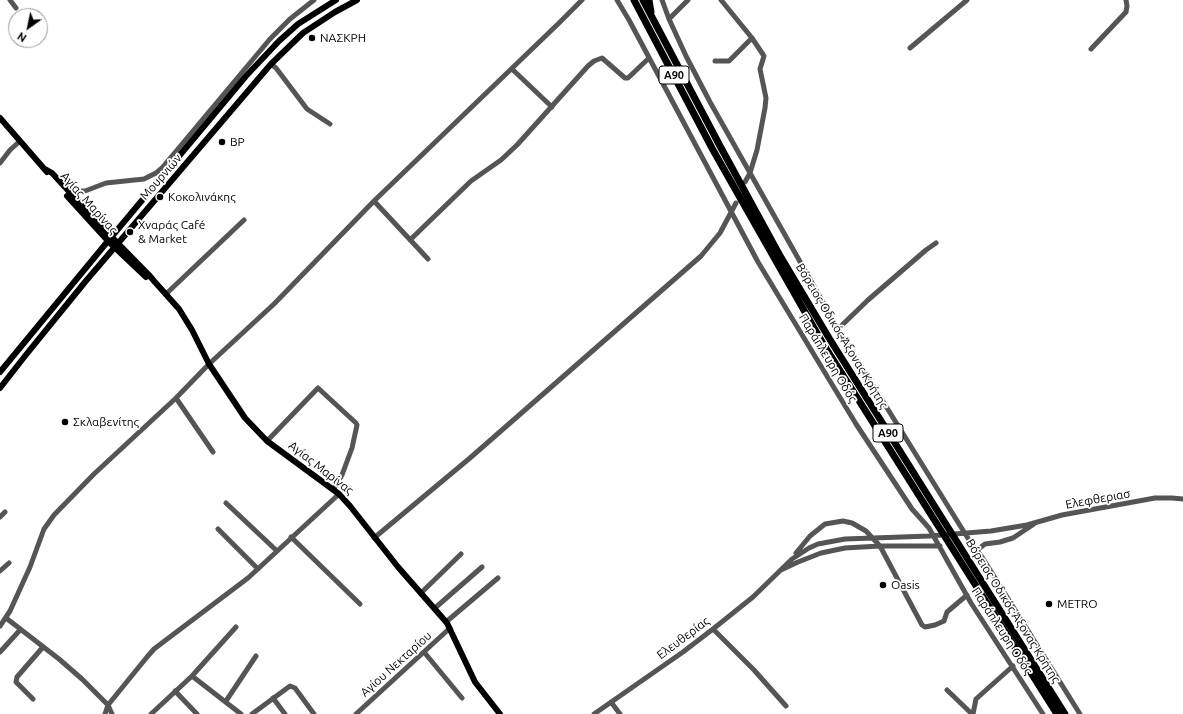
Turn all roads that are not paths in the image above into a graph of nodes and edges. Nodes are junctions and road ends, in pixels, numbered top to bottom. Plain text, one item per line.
1 (10, 0) edge
2 (314, 0) edge
3 (336, 0) edge
4 (357, 0) edge
5 (582, 0) edge
6 (617, 0) edge
7 (634, 0) edge
8 (643, 0) edge
9 (649, 0) edge
10 (662, 0) edge
11 (688, 0) edge
12 (721, 0) edge
13 (967, 0) edge
14 (1126, 0) edge
15 (16, 8) dead end
16 (652, 18) junction
17 (669, 19) junction
18 (752, 38) junction
19 (910, 48) dead end
20 (1091, 49) dead end
21 (649, 58) junction
22 (715, 61) dead end
23 (271, 64) junction
24 (512, 69) junction
25 (552, 107) junction
26 (0, 118) edge
27 (330, 124) dead end
28 (20, 141) junction
29 (0, 163) edge
30 (45, 169) junction
31 (750, 173) junction
32 (59, 181) junction
33 (745, 182) dead end
34 (374, 201) junction
35 (736, 203) dead end
36 (732, 211) junction
37 (244, 220) dead end
38 (121, 226) junction
39 (99, 228) junction
40 (128, 231) junction
41 (109, 239) junction
42 (410, 240) junction
43 (936, 243) dead end
44 (116, 245) junction
45 (98, 252) junction
46 (128, 257) junction
47 (105, 259) junction
48 (428, 259) dead end
49 (166, 294) junction
50 (838, 329) junction
51 (209, 364) junction
52 (0, 372) edge
53 (0, 388) edge
54 (176, 398) junction
55 (267, 441) junction
56 (213, 452) dead end
57 (333, 490) junction
58 (339, 494) junction
59 (1183, 499) edge
60 (226, 503) dead end
61 (5, 512) dead end
62 (0, 517) edge
63 (1036, 522) junction
64 (218, 529) dead end
65 (291, 537) junction
66 (374, 538) junction
67 (880, 546) junction
68 (940, 546) junction
69 (977, 550) junction
70 (276, 552) junction
71 (461, 554) dead end
72 (792, 559) junction
73 (9, 563) dead end
74 (482, 567) dead end
75 (258, 569) junction
76 (0, 571) edge
77 (778, 572) junction
78 (498, 578) dead end
79 (421, 593) junction
80 (967, 596) junction
81 (360, 604) dead end
82 (435, 608) junction
83 (6, 618) junction
84 (446, 622) junction
85 (0, 626) edge
86 (236, 627) dead end
87 (450, 628) junction
88 (713, 629) junction
89 (20, 630) junction
90 (44, 647) junction
91 (0, 652) edge
92 (424, 652) junction
93 (256, 656) dead end
94 (1013, 666) junction
95 (192, 676) junction
96 (947, 690) dead end
97 (175, 691) junction
98 (273, 698) junction
99 (462, 698) dead end
100 (33, 699) dead end
101 (226, 702) junction
102 (611, 702) junction
103 (108, 705) junction
104 (786, 706) dead end
105 (313, 712) edge
106 (104, 714) edge
107 (112, 714) edge
108 (151, 714) edge
109 (197, 714) edge
110 (241, 714) edge
111 (252, 714) edge
112 (285, 714) edge
113 (306, 714) edge
114 (356, 714) edge
115 (500, 714) edge
116 (594, 714) edge
117 (620, 714) edge
118 (972, 714) edge
119 (1043, 714) edge
120 (1057, 714) edge
121 (1065, 714) edge
122 (1080, 714) edge

1 - 15 street
2 - 32 street
3 - 38 main road
4 - 23 main road, Μουρνιών
5 - 24 street
6 - 21 street, Παράπλευρη Οδός
7 - 120 highway, Βόρειος Οδικός Άξονας Κρήτης / Α90
8 - 16 highway, Βόρειος Οδικός Άξονας Κρήτης / Α90
9 - 16 highway
10 - 17 street, Παράπλευρη Οδός
11 - 17 street
12 - 18 street
13 - 19 street
14 - 20 street
16 - 121 highway, Βόρειος Οδικός Άξονας Κρήτης / Α90
17 - 31 street, Παράπλευρη Οδός
18 - 22 street
18 - 31 street
21 - 25 street
21 - 36 street, Παράπλευρη Οδός
23 - 27 street
23 - 40 main road, Μουρνιών
24 - 25 street
24 - 34 street
25 - 42 street
26 - 28 main road, Αγίας Μαρίνας
28 - 29 street
28 - 30 main road, Αγίας Μαρίνας
30 - 32 main road, Αγίας Μαρίνας
30 - 39 main road, Αγίας Μαρίνας
31 - 33 street
31 - 50 street, Παράπλευρη Οδός
32 - 39 main road, Αγίας Μαρίνας
34 - 42 street
34 - 51 street
35 - 36 street
36 - 66 street
36 - 68 street, Παράπλευρη Οδός
37 - 49 street
38 - 39 main road
38 - 41 main road
39 - 41 main road, Αγίας Μαρίνας
39 - 45 main road
40 - 44 main road, Μουρνιών
40 - 46 main road
41 - 44 main road, Αγίας Μαρίνας
41 - 45 main road
42 - 48 street
43 - 50 street
44 - 46 main road, Αγίας Μαρίνας
44 - 47 main road, Μουρνιών
45 - 52 main road
46 - 47 main road
46 - 49 main road, Αγίας Μαρίνας
47 - 53 main road, Μουρνιών
49 - 51 main road, Αγίας Μαρίνας
50 - 69 street, Παράπλευρη Οδός
51 - 54 street
51 - 55 main road, Αγίας Μαρίνας
54 - 56 street
54 - 83 street
55 - 57 main road, Αγίας Μαρίνας
55 - 57 street
57 - 58 main road, Αγίας Μαρίνας
58 - 65 street
58 - 66 main road, Αγίας Μαρίνας
59 - 63 street, Ελεφθεριασ
60 - 70 street
61 - 62 street
63 - 69 street
63 - 72 street, Ελεφθεριασ
64 - 75 street
65 - 70 street
65 - 81 street
66 - 79 main road, Αγίας Μαρίνας
67 - 68 street
67 - 72 street
67 - 77 street
67 - 80 street
68 - 80 street, Παράπλευρη Οδός
69 - 122 street, Παράπλευρη Οδός
70 - 75 street
71 - 79 street
72 - 77 street, Ελευθερίας
73 - 76 street
74 - 82 street
75 - 103 street
77 - 88 street, Ελευθερίας
78 - 84 street
79 - 82 main road, Αγίας Μαρίνας
80 - 94 street, Παράπλευρη Οδός
82 - 84 main road, Αγίας Μαρίνας
83 - 85 street
83 - 89 street
84 - 87 main road, Αγίας Μαρίνας
86 - 95 street
87 - 92 street, Αγίου Νεκταρίου
87 - 115 main road, Αγίας Μαρίνας
88 - 102 street, Ελευθερίας
88 - 104 street
89 - 90 street
89 - 91 street
90 - 100 street
90 - 103 street
92 - 99 street
92 - 114 street, Αγίου Νεκταρίου
93 - 101 street
94 - 118 street
94 - 119 street, Παράπλευρη Οδός
95 - 97 street
95 - 101 street
96 - 118 street
97 - 108 street
97 - 109 street
98 - 105 street
98 - 111 street
98 - 112 street
101 - 110 street
102 - 116 street, Ελευθερίας
102 - 117 street
103 - 106 street
103 - 107 street
105 - 113 street

